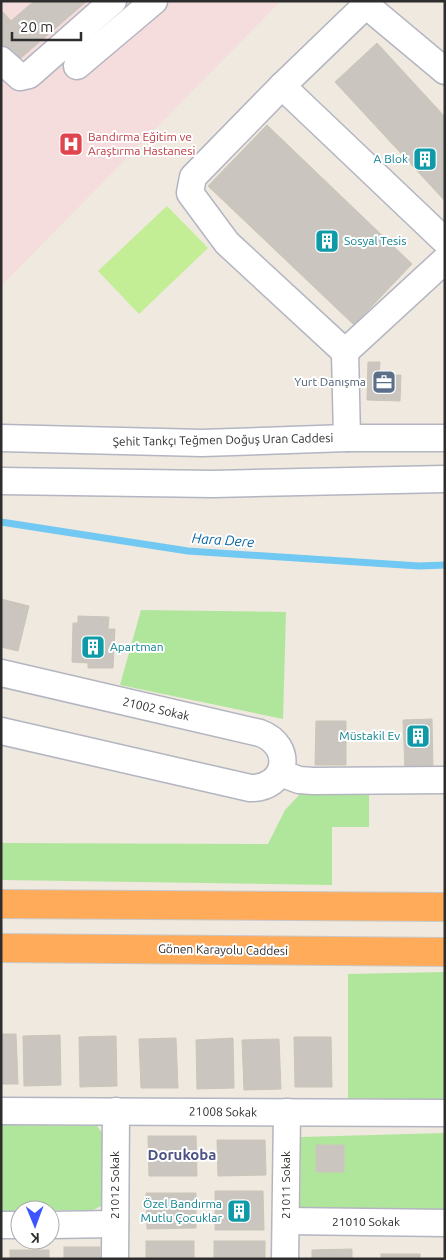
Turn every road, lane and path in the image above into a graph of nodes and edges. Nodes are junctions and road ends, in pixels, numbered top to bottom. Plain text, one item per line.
1 (113, 1) edge
2 (154, 1) edge
3 (1, 60) edge
4 (78, 66) dead end
5 (445, 71) edge
6 (282, 86) junction
7 (445, 241) edge
8 (445, 260) edge
9 (346, 352) junction
10 (1, 438) edge
11 (347, 438) junction
12 (445, 438) edge
13 (445, 479) edge
14 (1, 482) edge
15 (1, 673) edge
16 (1, 731) edge
17 (280, 773) junction
18 (445, 780) edge
19 (1, 904) edge
20 (445, 907) edge
21 (1, 948) edge
22 (445, 952) edge
23 (1, 1111) edge
24 (116, 1111) junction
25 (286, 1112) junction
26 (445, 1113) edge
27 (286, 1221) junction
28 (445, 1222) edge
29 (115, 1224) junction
30 (60, 1225) edge
31 (115, 1259) edge
32 (286, 1259) edge

1 - 3 street
2 - 4 street
5 - 6 street
6 - 7 street
6 - 9 street
8 - 9 street
9 - 11 street
10 - 11 street, Şehit Tankçı Teğmen Doğuş Uran Caddesi
11 - 12 street, Şehit Tankçı Teğmen Doğuş Uran Caddesi
13 - 14 street
15 - 17 street, 21002 Sokak
16 - 17 street
17 - 18 street
19 - 20 highway
21 - 22 highway, Gönen Karayolu Caddesi
23 - 24 street, 21008 Sokak
24 - 25 street, 21008 Sokak
24 - 29 street, 21012 Sokak
25 - 26 street, 21008 Sokak
25 - 27 street, 21011 Sokak
27 - 28 street, 21010 Sokak
27 - 32 street, 21011 Sokak
29 - 30 street
29 - 31 street, 21012 Sokak

